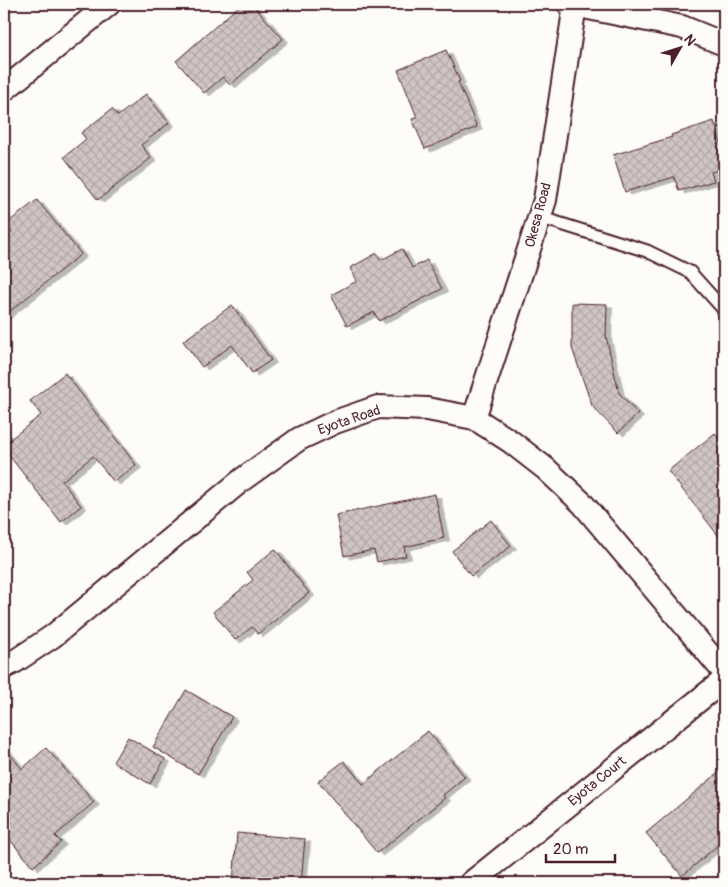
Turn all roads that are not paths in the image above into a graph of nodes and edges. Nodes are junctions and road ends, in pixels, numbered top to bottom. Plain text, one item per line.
1 (109, 4) edge
2 (572, 4) edge
3 (724, 44) edge
4 (4, 90) edge
5 (539, 217) junction
6 (724, 310) edge
7 (474, 418) junction
8 (4, 667) edge
9 (724, 672) edge
10 (724, 680) edge
11 (471, 883) edge

1 - 4 street
2 - 3 street
2 - 5 street, Okesa Road
5 - 6 lane
5 - 7 street, Okesa Road
7 - 8 street, Eyota Road
7 - 9 street, Eyota Road
10 - 11 street, Eyota Court

